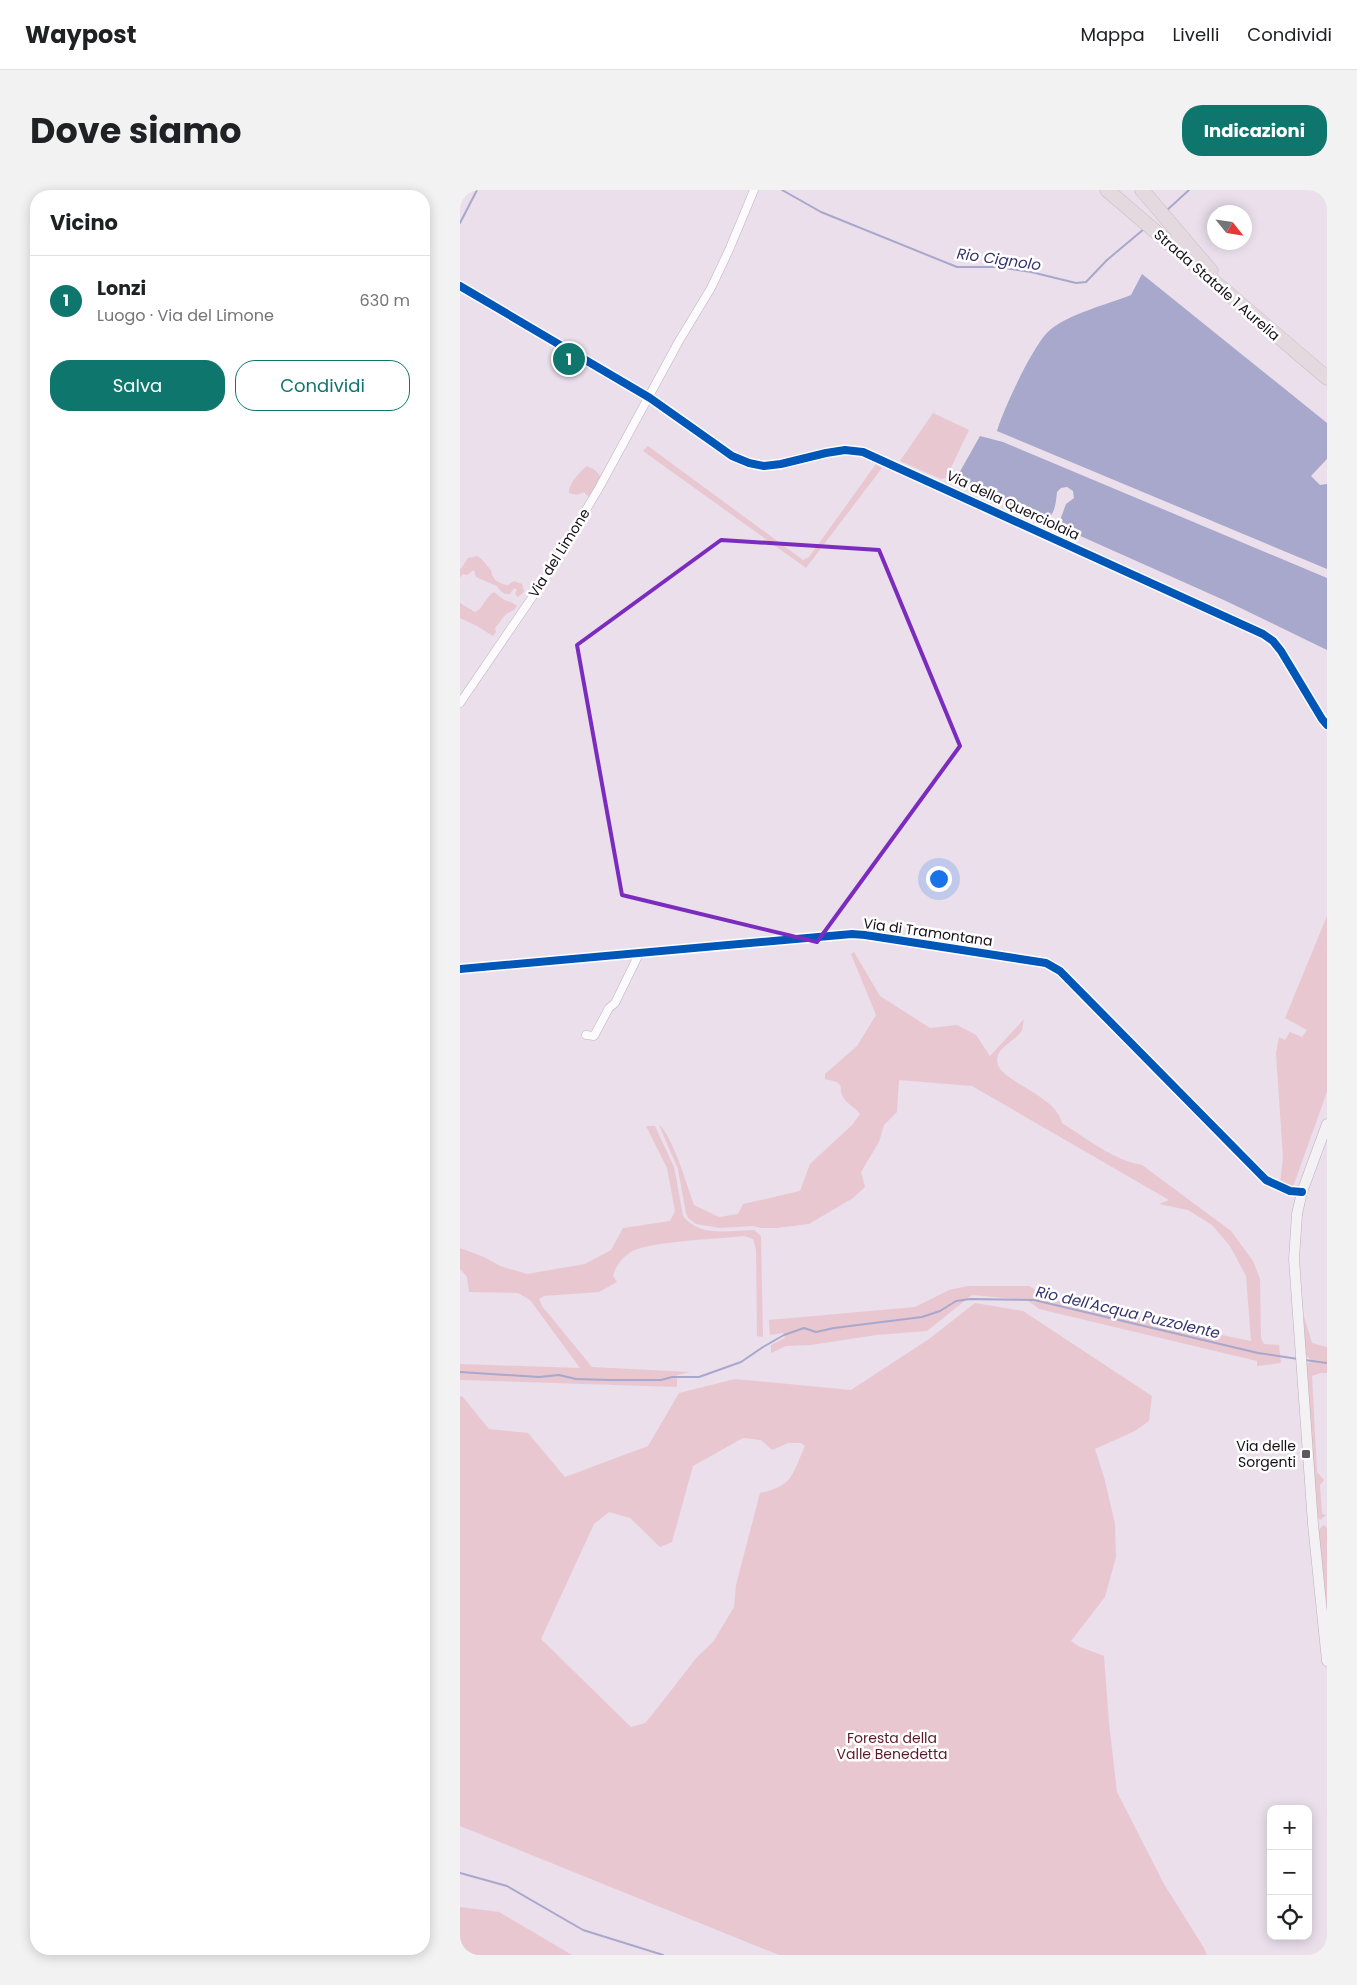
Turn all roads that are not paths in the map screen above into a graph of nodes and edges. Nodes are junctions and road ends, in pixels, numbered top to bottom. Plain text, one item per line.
1 (754, 190) edge
2 (1107, 190) edge
3 (1118, 190) edge
4 (1142, 190) edge
5 (1148, 214) junction
6 (1171, 236) junction
7 (460, 286) edge
8 (1327, 369) edge
9 (1327, 378) edge
10 (650, 398) junction
11 (460, 702) edge
12 (1327, 725) edge
13 (639, 954) junction
14 (460, 970) edge
15 (586, 1035) dead end
16 (1327, 1124) edge
17 (1302, 1192) junction
18 (1327, 1661) edge

1 - 10 street, Via del Limone
2 - 5 highway, Strada Statale 1 Aurelia
3 - 5 highway, Strada Statale 1 Aurelia
4 - 5 highway
5 - 6 highway
5 - 6 highway, Strada Statale 1 Aurelia
6 - 8 highway, Strada Statale 1 Aurelia
6 - 9 highway, Strada Statale 1 Aurelia
7 - 10 street
10 - 11 street, Via del Limone
10 - 12 street, Via della Querciolaia
13 - 14 street, Via di Tramontana
13 - 15 street
13 - 17 street, Via di Tramontana
16 - 17 main road
17 - 18 main road

